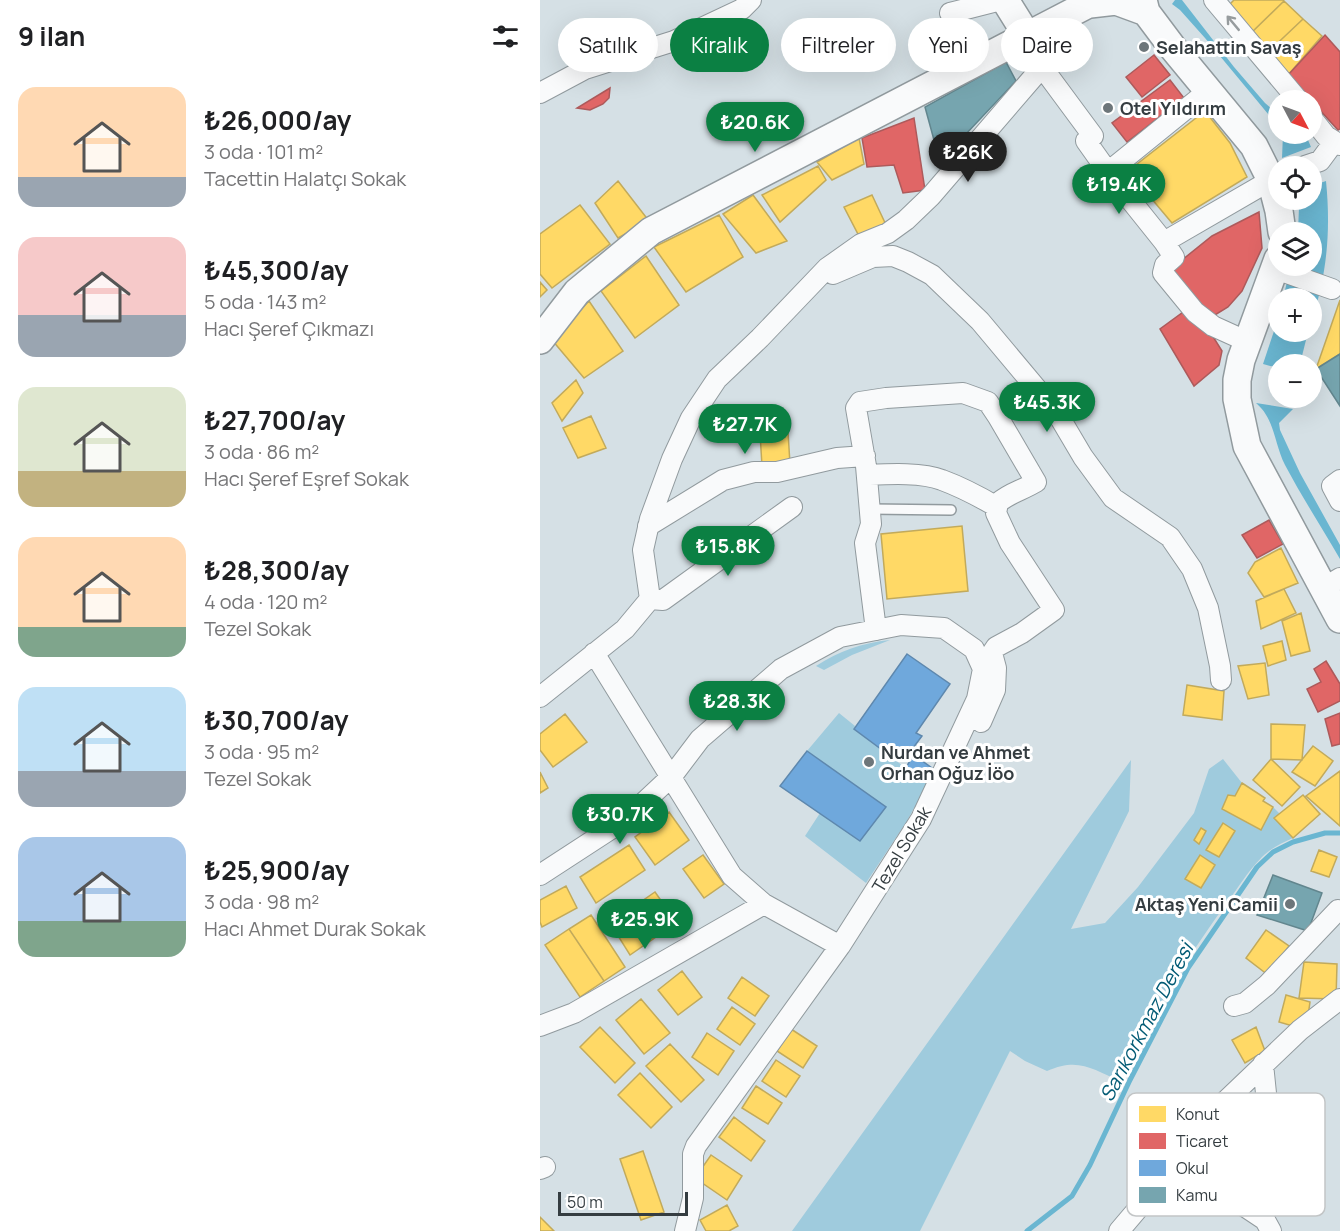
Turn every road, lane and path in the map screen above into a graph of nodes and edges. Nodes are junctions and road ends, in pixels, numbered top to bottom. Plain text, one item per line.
1 (751, 0) edge
2 (1001, 0) edge
3 (1005, 0) edge
4 (1214, 0) edge
5 (1105, 1) edge
6 (1151, 10) edge
7 (950, 12) dead end
8 (1025, 18) edge
9 (1068, 18) edge
10 (1001, 51) edge
11 (1038, 72) edge
12 (1046, 72) edge
13 (1290, 90) edge
14 (1208, 91) junction
15 (540, 93) edge
16 (1322, 131) edge
17 (1337, 143) edge
18 (1322, 159) edge
19 (1268, 168) edge
20 (1108, 172) junction
21 (1268, 181) edge
22 (1164, 242) junction
23 (1276, 276) edge
24 (1303, 276) edge
25 (809, 286) junction
26 (1332, 289) dead end
27 (540, 340) edge
28 (1246, 341) junction
29 (866, 466) junction
30 (1339, 475) edge
31 (1340, 501) edge
32 (792, 507) dead end
33 (997, 507) junction
34 (870, 509) junction
35 (951, 510) dead end
36 (648, 526) junction
37 (650, 600) junction
38 (1340, 619) edge
39 (876, 630) junction
40 (594, 653) junction
41 (1221, 680) dead end
42 (540, 697) edge
43 (959, 769) dead end
44 (672, 776) junction
45 (540, 875) edge
46 (764, 904) junction
47 (1339, 911) edge
48 (840, 946) junction
49 (1340, 999) edge
50 (1234, 1006) dead end
51 (540, 1026) edge
52 (1263, 1064) junction
53 (1233, 1093) edge
54 (1267, 1093) edge
55 (1132, 1216) edge
56 (1259, 1216) edge
57 (685, 1231) edge
58 (1119, 1231) edge
59 (1271, 1231) edge

1 - 15 street
2 - 7 street
3 - 8 street
13 -> 4 street
5 - 6 street
5 - 9 street
6 - 14 street
10 - 27 street
11 - 25 street
12 - 20 street
14 - 19 street
14 - 20 street
16 - 17 street
17 - 18 street
20 - 22 street
21 - 22 street
22 - 28 street
23 - 28 street
24 - 26 street
25 - 36 street
25 - 41 street
28 - 38 street
29 - 33 street
29 - 33 street
29 - 34 street
29 - 36 street
30 - 31 street
32 - 37 street
33 - 43 street
34 - 35 lane
34 - 39 street
36 - 37 street
37 - 40 street
39 - 44 street, Tezel Sokak
39 - 48 street, Tezel Sokak
40 - 42 street
40 - 44 street
44 - 45 street, Tezel Sokak
44 - 46 street
46 - 48 street
46 - 51 street
47 - 50 street
48 - 57 street, Tezel Sokak
49 - 52 street
52 - 53 street
52 - 54 street
55 - 58 street
56 - 59 street

